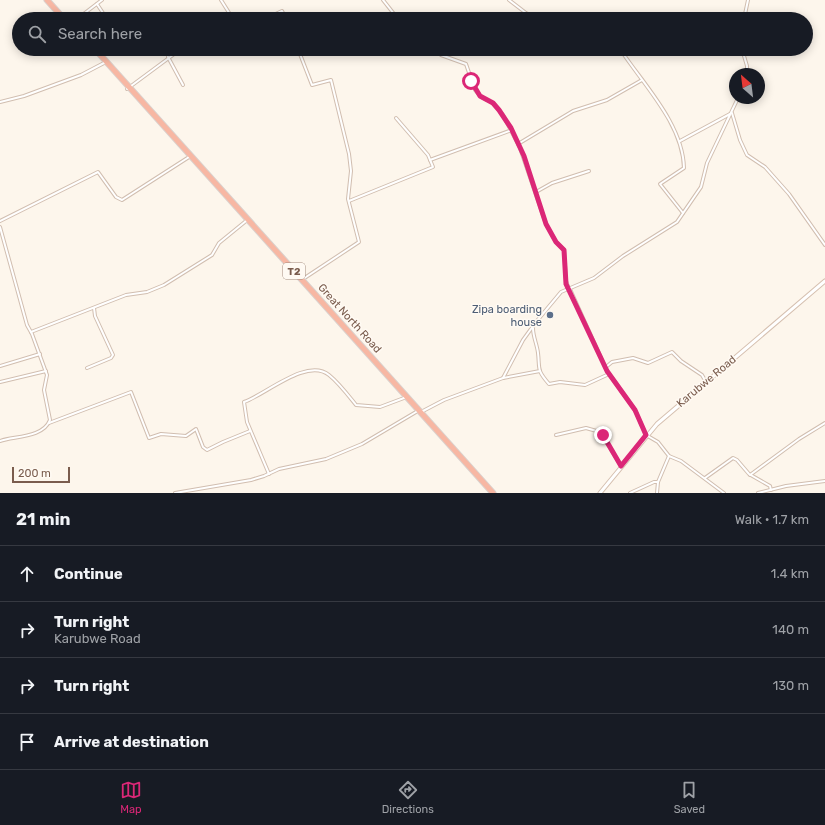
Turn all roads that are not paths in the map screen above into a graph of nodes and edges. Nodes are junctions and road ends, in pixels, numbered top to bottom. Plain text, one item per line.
1 (46, 0) edge
2 (51, 0) edge
3 (102, 0) edge
4 (221, 0) edge
5 (383, 0) edge
6 (509, 0) edge
7 (748, 0) edge
8 (97, 4) junction
9 (57, 12) edge
10 (62, 12) edge
11 (86, 12) edge
12 (102, 12) edge
13 (229, 12) edge
14 (392, 12) edge
15 (525, 12) edge
16 (745, 12) edge
17 (98, 56) edge
18 (101, 56) edge
19 (301, 56) edge
20 (444, 56) edge
21 (625, 56) edge
22 (744, 56) edge
23 (168, 57) joint
24 (104, 63) junction
25 (747, 68) edge
26 (642, 80) junction
27 (183, 85) dead end
28 (128, 88) junction
29 (0, 102) edge
30 (735, 104) edge
31 (731, 113) junction
32 (396, 118) dead end
33 (512, 130) junction
34 (680, 141) junction
35 (518, 144) junction
36 (188, 157) junction
37 (430, 160) junction
38 (589, 171) dead end
39 (536, 192) junction
40 (349, 201) junction
41 (684, 213) junction
42 (0, 220) edge
43 (246, 221) junction
44 (0, 227) edge
45 (825, 245) edge
46 (302, 280) junction
47 (825, 281) edge
48 (569, 289) junction
49 (94, 308) junction
50 (533, 327) junction
51 (31, 332) junction
52 (40, 354) junction
53 (0, 366) edge
54 (87, 368) dead end
55 (606, 368) junction
56 (46, 371) junction
57 (540, 371) junction
58 (609, 374) junction
59 (503, 378) junction
60 (0, 382) edge
61 (706, 382) junction
62 (404, 398) junction
63 (418, 412) junction
64 (49, 423) junction
65 (825, 423) edge
66 (250, 432) junction
67 (556, 435) dead end
68 (646, 435) junction
69 (0, 441) edge
70 (669, 456) junction
71 (621, 466) junction
72 (269, 474) junction
73 (750, 475) junction
74 (705, 478) junction
75 (825, 481) edge
76 (658, 482) junction
77 (771, 490) junction
78 (175, 493) edge
79 (489, 493) edge
80 (493, 493) edge
81 (600, 493) edge
82 (630, 493) edge
83 (657, 493) edge
84 (724, 493) edge
85 (758, 493) edge

1 - 9 highway
2 - 10 highway
3 - 8 street
4 - 13 street
5 - 14 street
6 - 15 street
7 - 16 street
8 - 11 street
8 - 12 street
17 - 24 highway, Great North Road / T2
18 - 28 highway, Great North Road / T2
19 - 40 street
20 - 33 street
21 - 26 street
22 - 25 street
23 - 27 street
23 - 28 street
24 - 28 highway, Great North Road / T2
24 - 29 street
26 - 34 street
26 - 35 street
28 - 36 highway, Great North Road / T2
28 - 46 highway, Great North Road / T2
30 - 31 street
31 - 34 street
31 - 41 street
31 - 45 street
32 - 37 street
33 - 35 street
33 - 37 street
34 - 41 street
35 - 39 street
36 - 42 street
36 - 43 highway, Great North Road / T2
37 - 40 street
38 - 39 street
39 - 48 street
40 - 46 street
41 - 48 street
43 - 49 street
43 - 62 highway, Great North Road / T2
44 - 51 street
46 - 63 highway, Great North Road / T2
47 - 61 street, Karubwe Road
48 - 50 street
48 - 55 street
49 - 51 street
49 - 54 street
50 - 57 street
50 - 59 street
51 - 52 street
52 - 53 street
52 - 56 street
55 - 58 street
55 - 61 street
56 - 60 street
56 - 64 street
57 - 58 street
57 - 59 street
58 - 68 street
59 - 63 street
61 - 68 street, Karubwe Road
62 - 63 highway, Great North Road / T2
62 - 66 street
63 - 72 street
63 - 79 highway, Great North Road / T2
63 - 80 highway, Great North Road / T2
64 - 66 street
64 - 69 street
65 - 73 street
66 - 72 street
67 - 71 street
68 - 70 street
68 - 71 street, Karubwe Road
70 - 74 street
70 - 76 street
71 - 81 street, Karubwe Road
72 - 78 street
73 - 74 street
73 - 77 street
74 - 84 street
75 - 77 street
76 - 82 street
76 - 83 street
77 - 85 street

